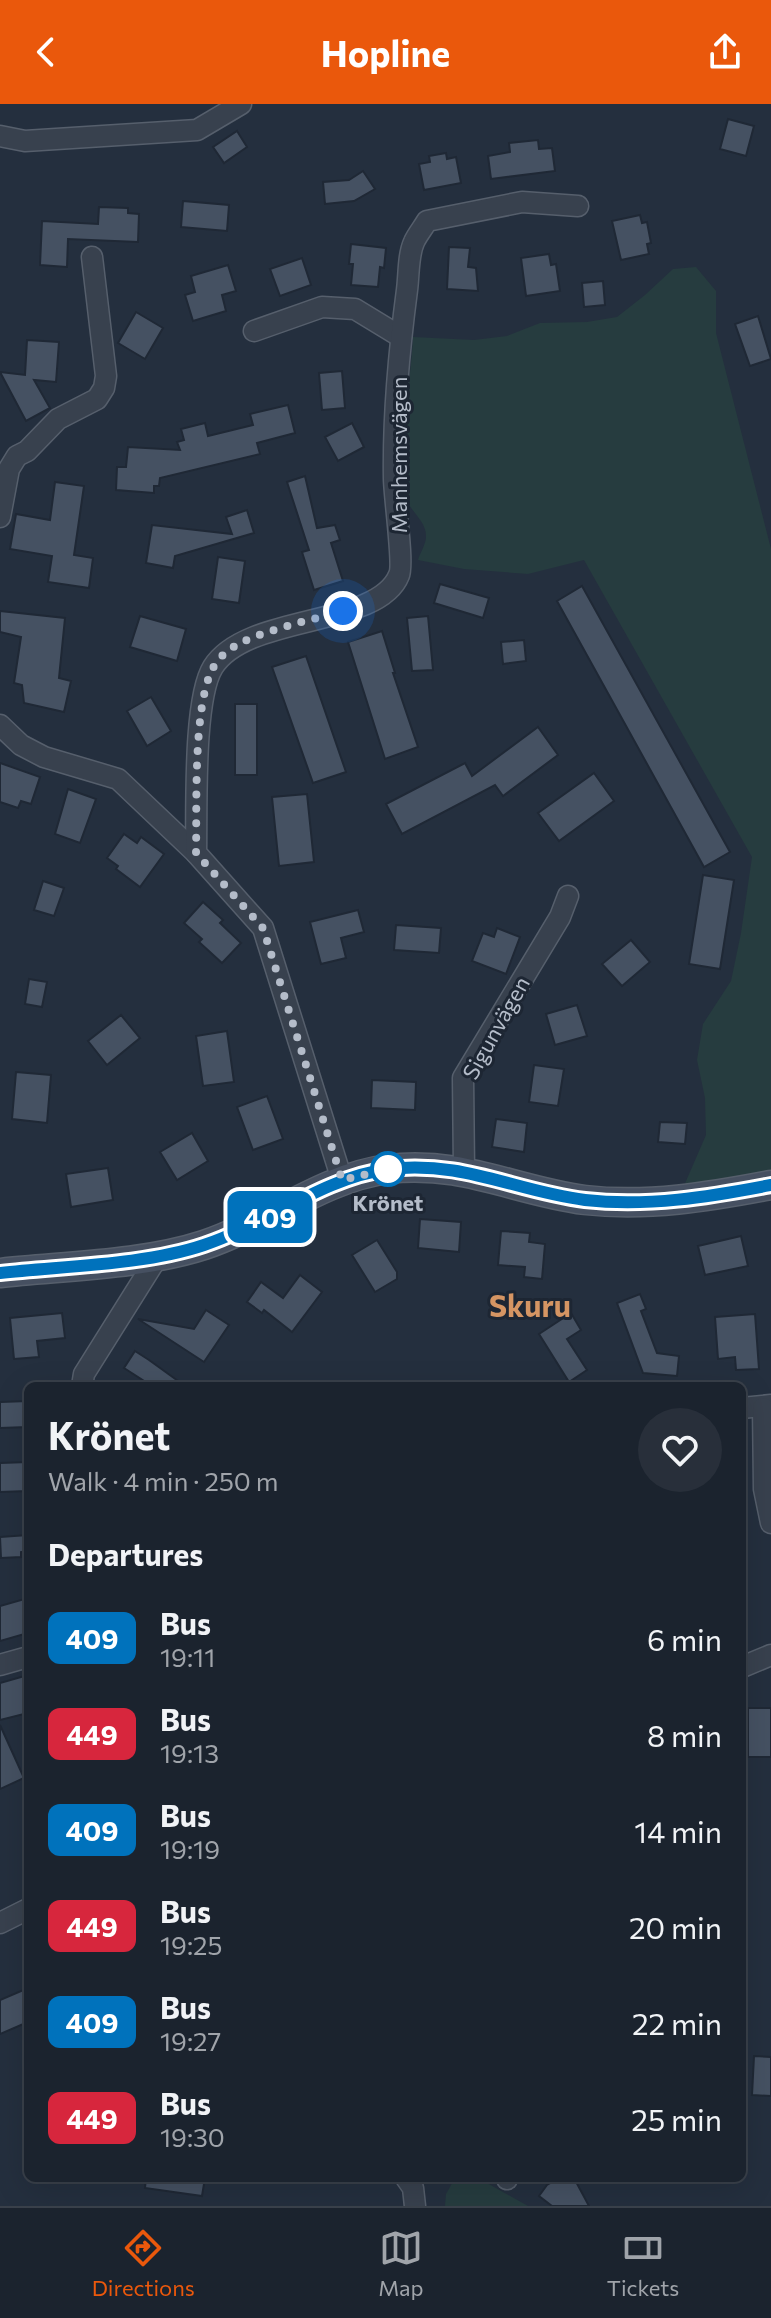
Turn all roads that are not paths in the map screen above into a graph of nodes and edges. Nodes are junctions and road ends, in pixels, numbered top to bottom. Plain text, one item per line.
1 (241, 104) edge
2 (0, 136) edge
3 (578, 206) dead end
4 (92, 257) dead end
5 (254, 331) dead end
6 (401, 337) junction
7 (0, 517) edge
8 (0, 725) edge
9 (196, 853) junction
10 (568, 896) dead end
11 (464, 1170) junction
12 (342, 1180) junction
13 (771, 1185) edge
14 (158, 1256) junction
15 (0, 1273) edge
16 (83, 1382) edge
17 (767, 1406) edge
18 (746, 1408) edge
19 (771, 1523) edge
20 (771, 1655) edge
21 (24, 1658) edge
22 (0, 1665) edge
23 (746, 1665) edge
24 (24, 1911) edge
25 (0, 1923) edge
26 (409, 2182) edge
27 (415, 2206) edge

1 - 2 street
3 - 6 street, Manhemsvägen
4 - 7 street
5 - 6 street
6 - 9 street, Manhemsvägen
8 - 9 street
9 - 12 street
10 - 11 street, Sigunvägen
11 - 12 street
11 - 13 street
12 - 14 street
14 - 15 street
14 - 16 street
17 - 18 street
17 - 19 street
20 - 23 street
21 - 22 street
24 - 25 street
26 - 27 street

